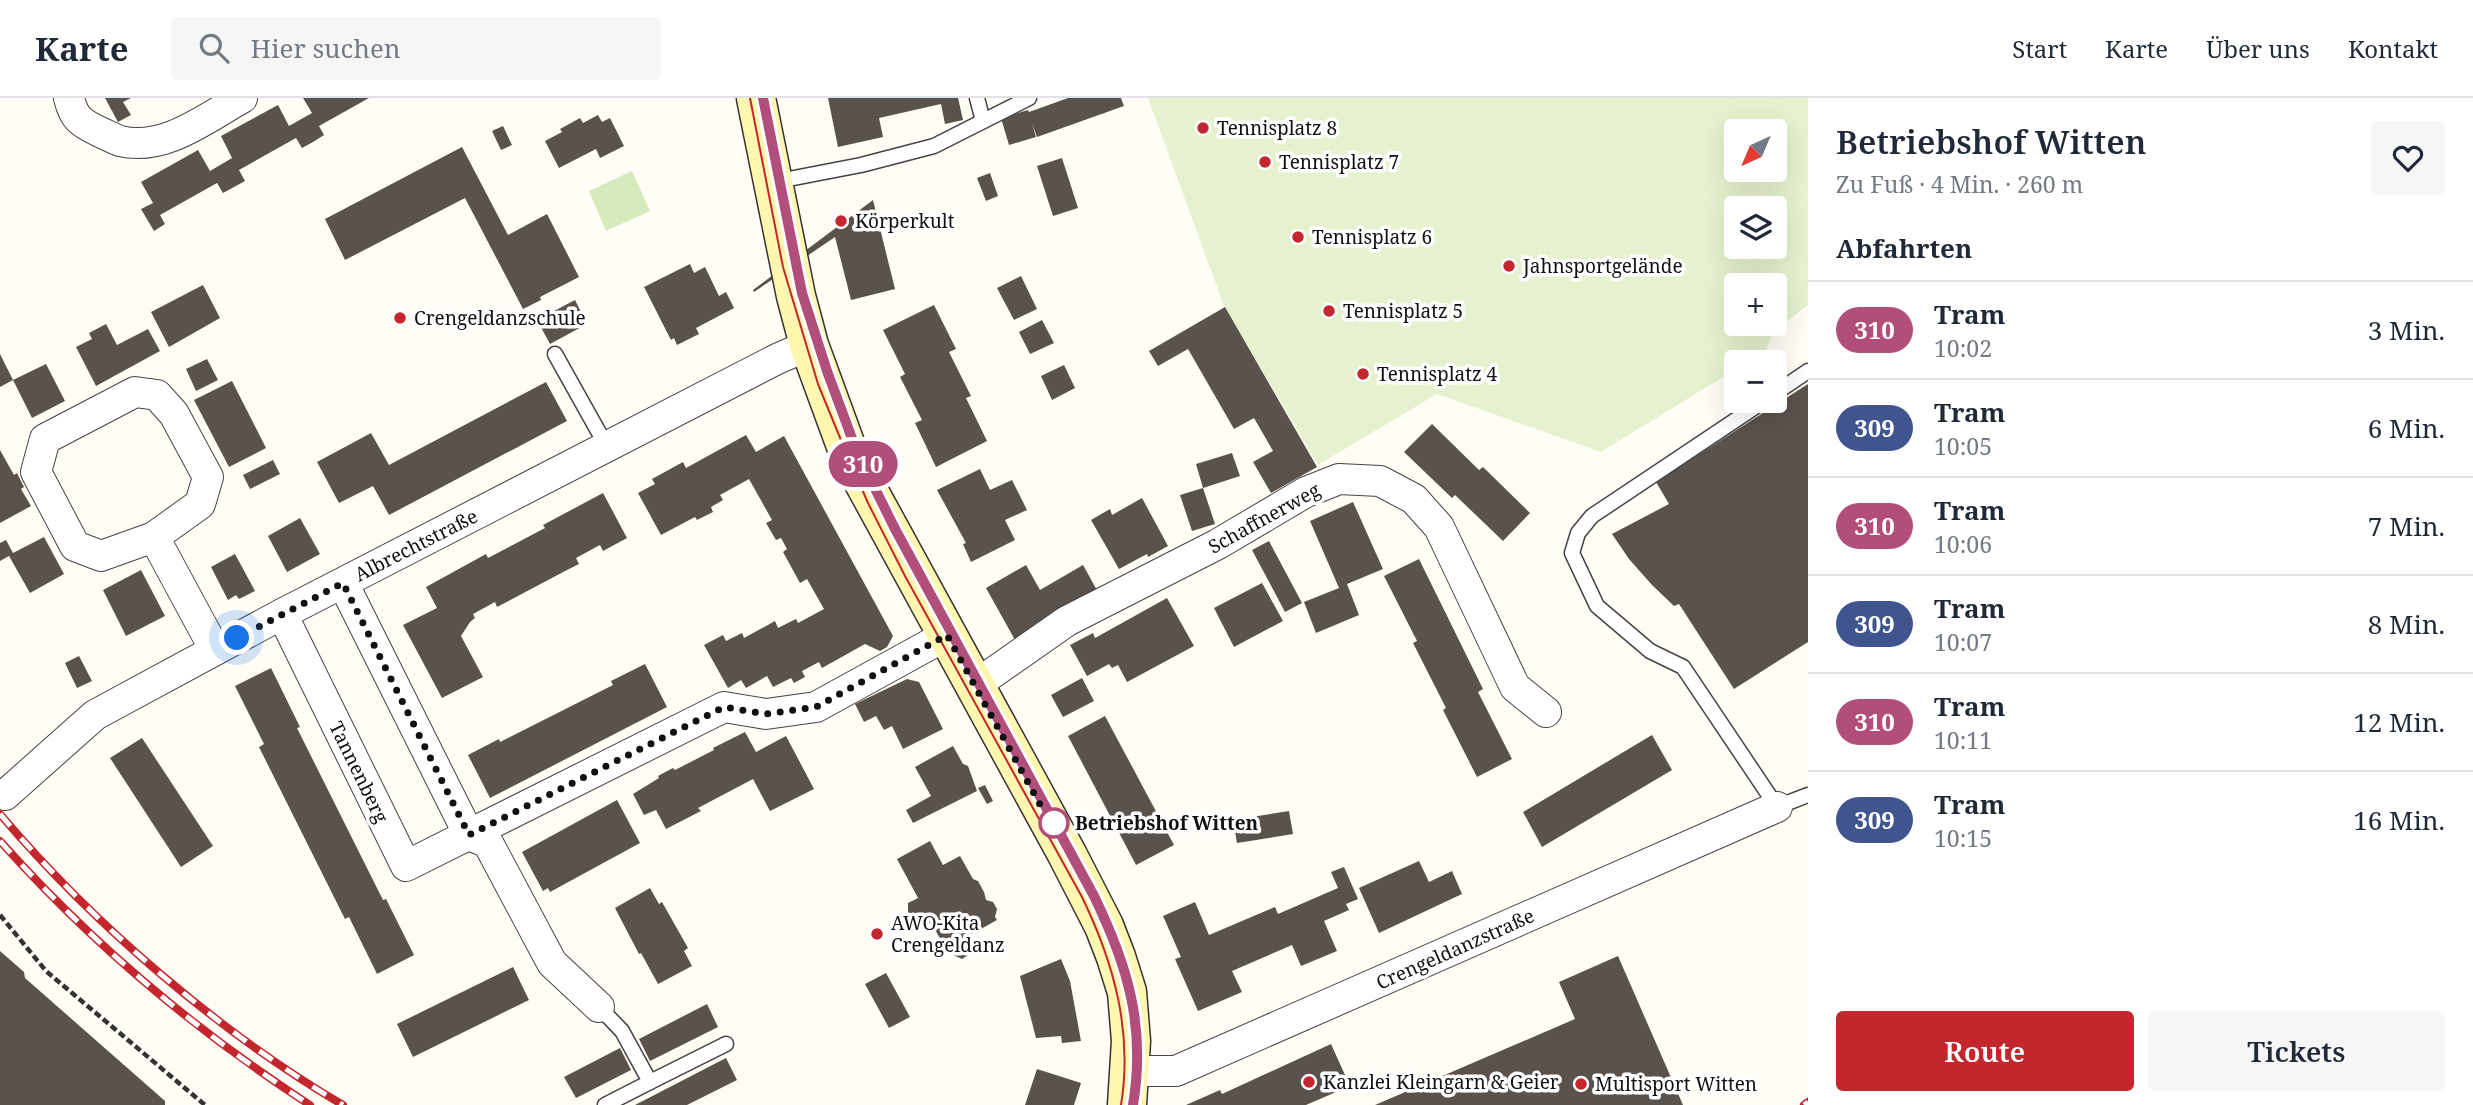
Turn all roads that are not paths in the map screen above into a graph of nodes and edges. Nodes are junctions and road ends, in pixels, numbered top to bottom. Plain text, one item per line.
1 (69, 98) edge
2 (242, 98) edge
3 (757, 98) edge
4 (976, 98) edge
5 (1029, 98) edge
6 (983, 121) junction
7 (772, 183) junction
8 (809, 345) junction
9 (555, 354) dead end
10 (1808, 371) edge
11 (1787, 385) edge
12 (1746, 413) edge
13 (607, 447) junction
14 (154, 537) junction
15 (343, 583) junction
16 (282, 614) junction
17 (947, 635) junction
18 (215, 650) junction
19 (974, 686) junction
20 (1546, 712) dead end
21 (5, 794) dead end
22 (1808, 795) edge
23 (1777, 807) junction
24 (469, 835) junction
25 (599, 1007) joint
26 (726, 1044) dead end
27 (650, 1082) junction
28 (1128, 1088) edge
29 (605, 1105) edge

1 - 2 street
3 - 7 main road, Crengeldanzstraße
4 - 6 lane
5 - 6 lane
6 - 7 lane
7 - 8 main road, Crengeldanzstraße
8 - 13 street, Albrechtstraße
8 - 17 main road, Crengeldanzstraße
9 - 13 lane
10 - 11 lane
12 - 23 lane
13 - 15 street, Albrechtstraße
14 - 14 street
14 - 18 street
15 - 16 street, Albrechtstraße
15 - 24 street
16 - 18 street, Albrechtstraße
16 - 24 street, Tannenberg
17 - 19 main road, Crengeldanzstraße
17 - 24 street, Tannenberg
18 - 21 street, Albrechtstraße
19 - 20 street, Schaffnerweg
19 - 28 main road, Crengeldanzstraße
22 - 23 lane
23 - 28 street, Crengeldanzstraße
24 - 25 street
25 - 27 lane
26 - 27 lane
27 - 29 lane

